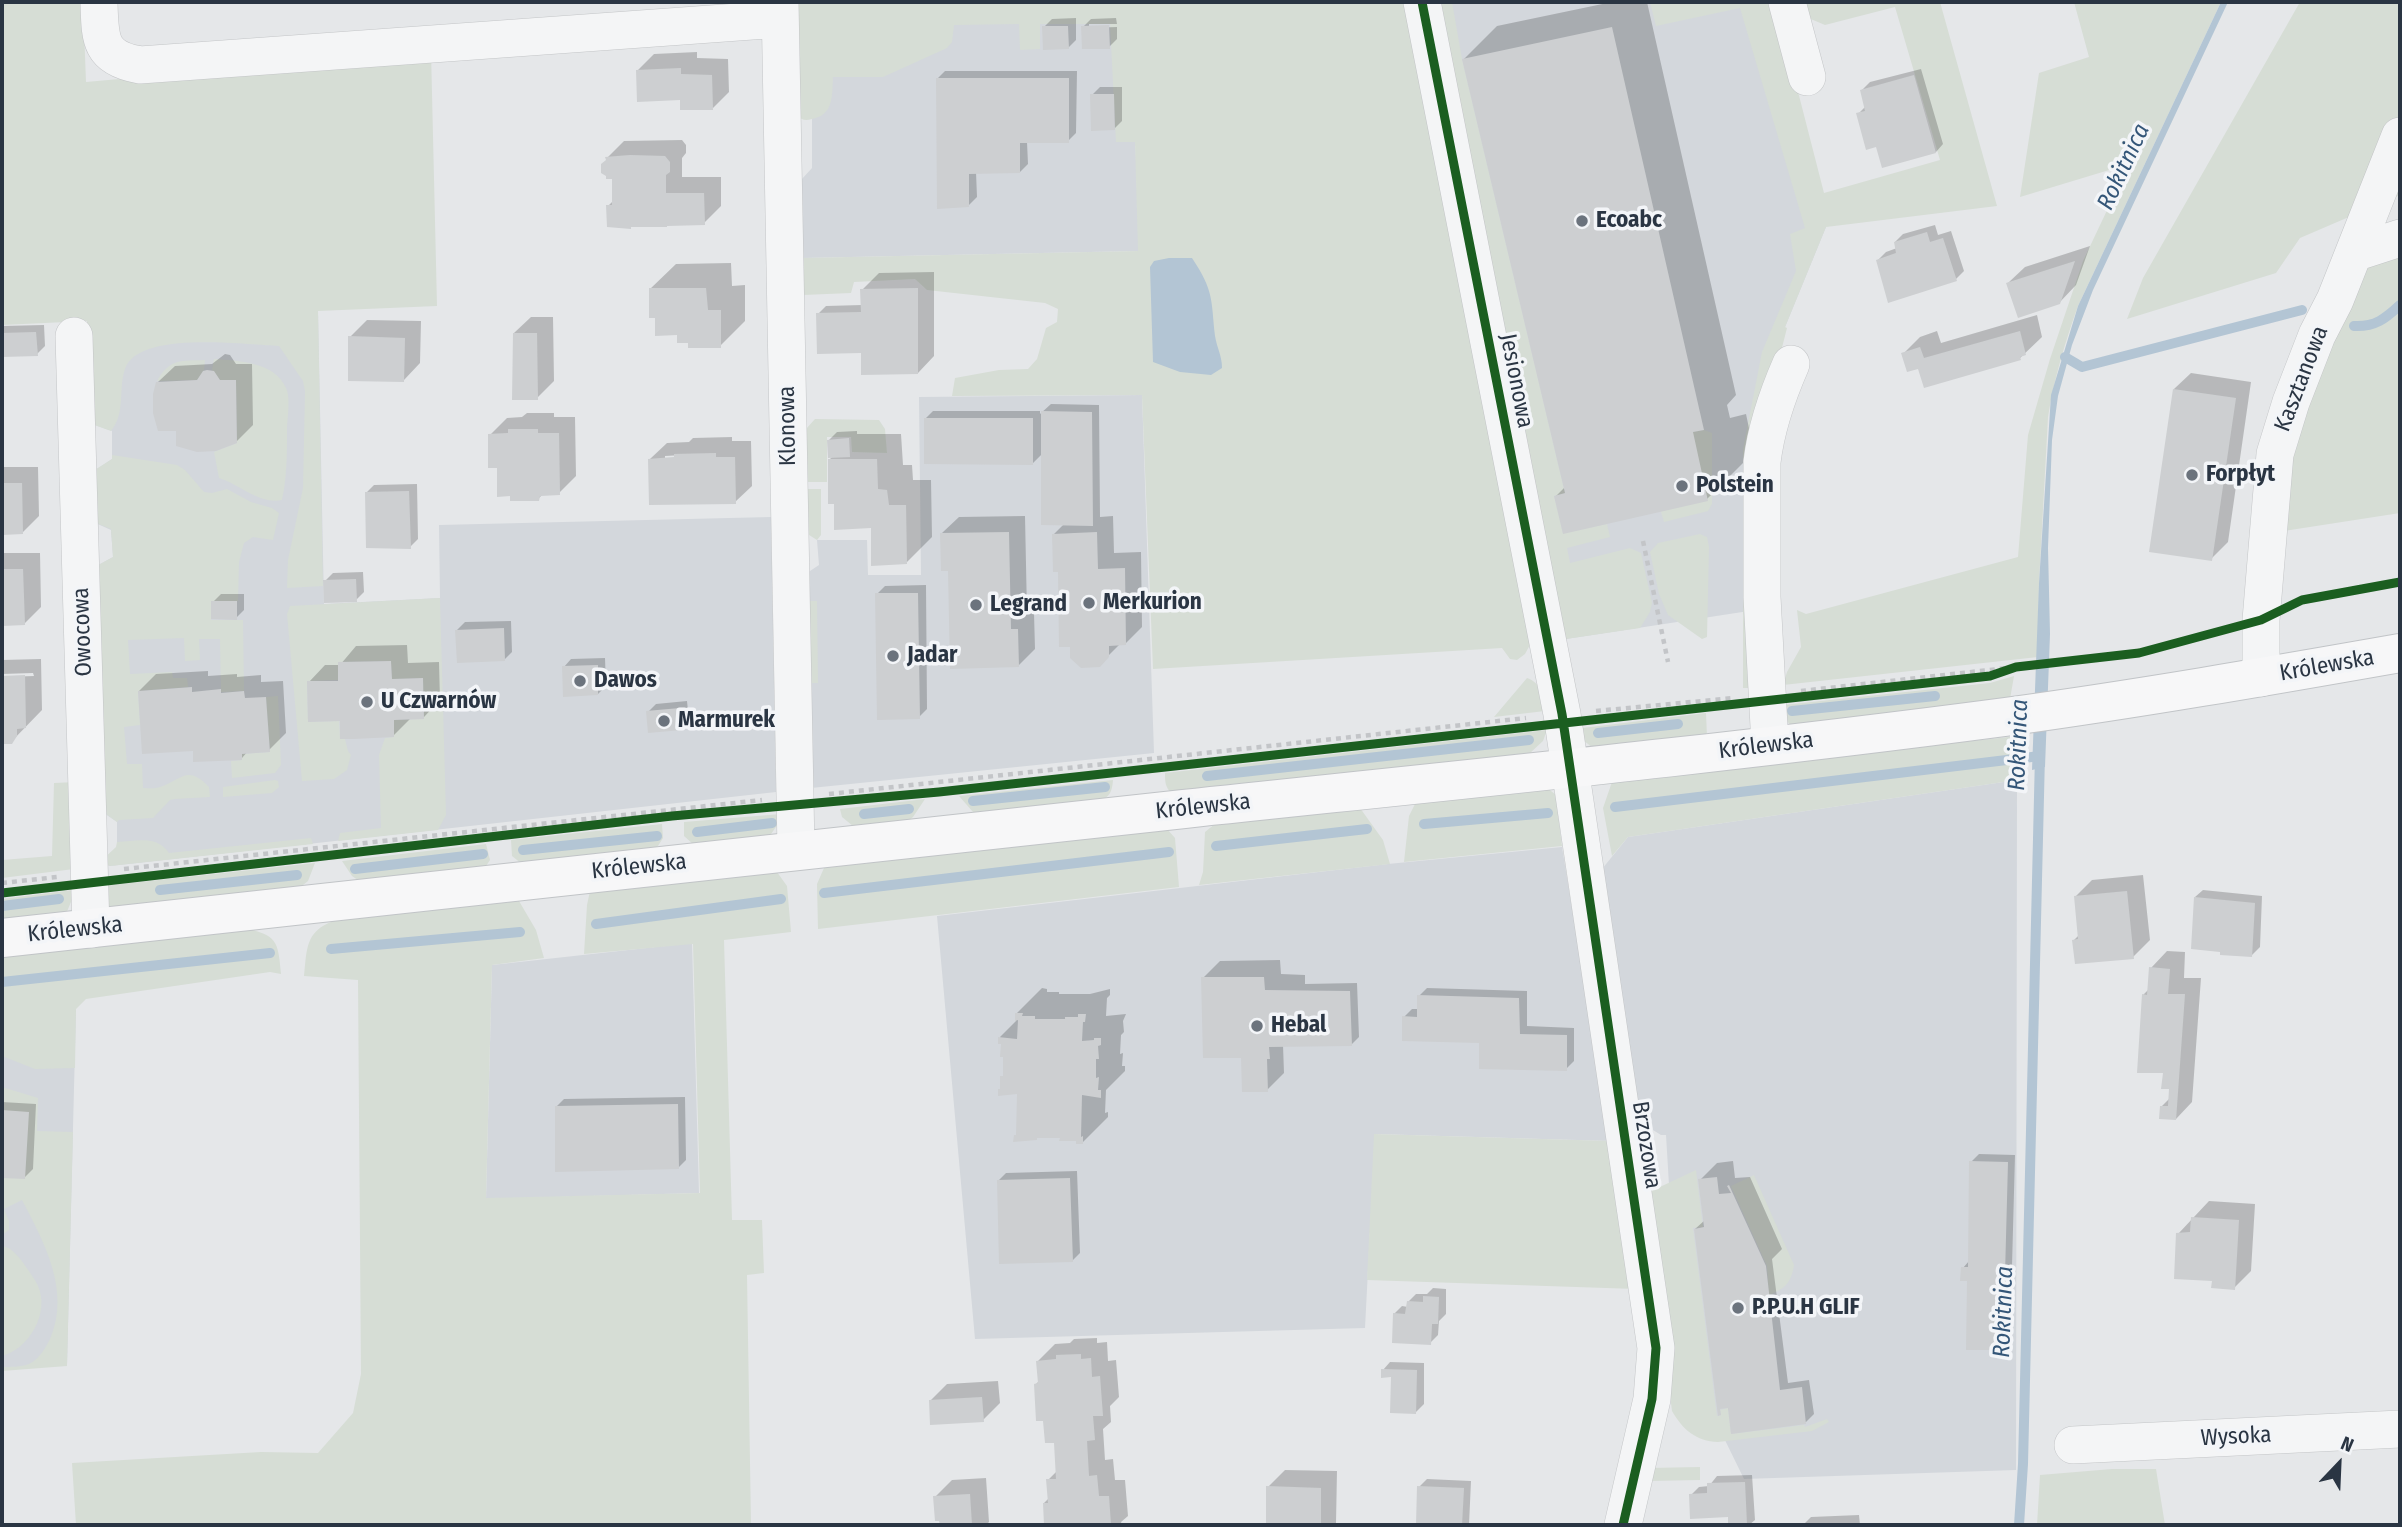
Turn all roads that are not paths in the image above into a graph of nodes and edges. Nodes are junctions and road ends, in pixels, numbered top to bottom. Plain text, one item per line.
1 (99, 2) edge
2 (1422, 2) edge
3 (1787, 2) edge
4 (780, 10) edge
5 (1807, 77) dead end
6 (2400, 136) edge
7 (2400, 238) edge
8 (2354, 253) junction
9 (74, 336) dead end
10 (1791, 364) dead end
11 (2400, 653) edge
12 (2262, 678) junction
13 (1770, 745) junction
14 (1569, 769) junction
15 (796, 849) junction
16 (91, 929) junction
17 (2, 938) edge
18 (2400, 1429) edge
19 (2073, 1445) dead end
20 (1623, 1525) edge

1 - 4 street
2 - 14 street, Jesionowa
3 - 5 street
4 - 15 street, Klonowa
6 - 8 street, Kasztanowa
7 - 8 street
8 - 12 street, Kasztanowa
9 - 16 street, Owocowa
10 - 13 street
11 - 12 main road, Królewska
12 - 13 main road, Królewska
13 - 14 main road, Królewska
14 - 15 main road, Królewska
14 - 20 street, Brzozowa
15 - 16 main road, Królewska
16 - 17 main road, Królewska
18 - 19 street, Wysoka

